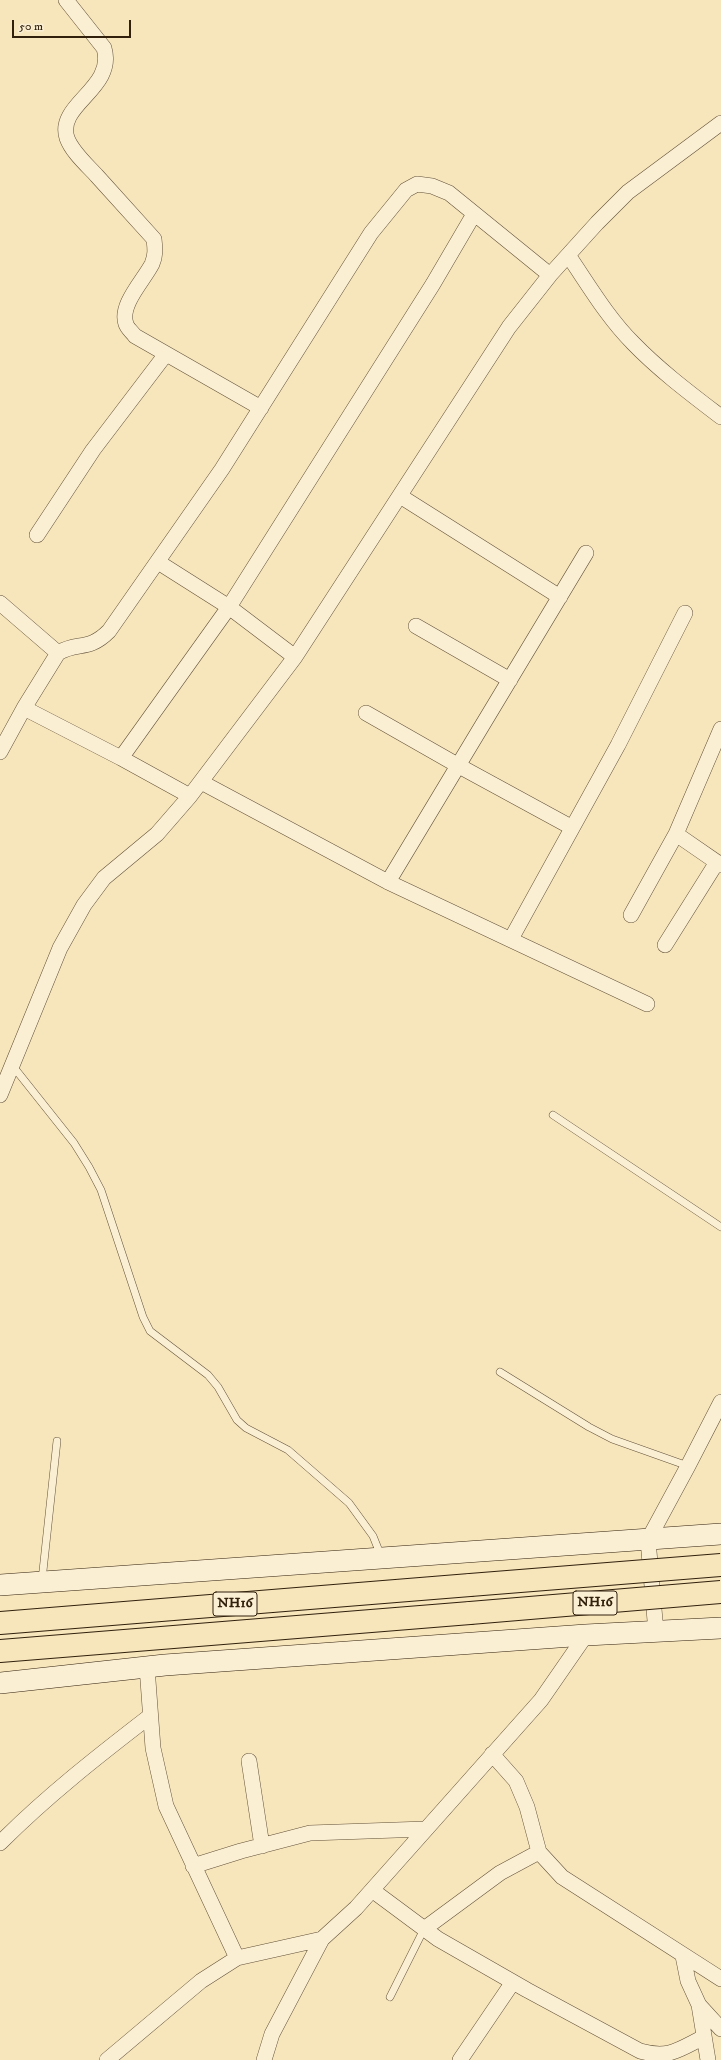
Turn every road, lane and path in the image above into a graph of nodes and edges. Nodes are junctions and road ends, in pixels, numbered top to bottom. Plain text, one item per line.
1 (66, 0) edge
2 (721, 123) edge
3 (474, 214) junction
4 (568, 255) junction
5 (550, 275) junction
6 (166, 354) junction
7 (261, 408) junction
8 (721, 417) edge
9 (400, 496) junction
10 (37, 535) dead end
11 (586, 553) dead end
12 (158, 562) junction
13 (560, 597) junction
14 (0, 603) edge
15 (229, 607) junction
16 (685, 612) dead end
17 (416, 626) dead end
18 (58, 653) junction
19 (295, 657) junction
20 (510, 680) junction
21 (24, 708) junction
22 (366, 713) dead end
23 (721, 729) edge
24 (0, 752) edge
25 (121, 758) junction
26 (459, 766) junction
27 (201, 782) junction
28 (190, 796) junction
29 (571, 827) junction
30 (676, 834) junction
31 (719, 863) edge
32 (388, 882) junction
33 (631, 915) dead end
34 (511, 939) junction
35 (665, 945) dead end
36 (647, 1004) dead end
37 (6, 1062) edge
38 (0, 1095) edge
39 (553, 1115) dead end
40 (721, 1227) edge
41 (500, 1372) dead end
42 (721, 1402) edge
43 (57, 1441) dead end
44 (688, 1466) junction
45 (721, 1534) edge
46 (648, 1540) junction
47 (382, 1558) junction
48 (721, 1565) edge
49 (42, 1581) junction
50 (0, 1585) edge
51 (721, 1592) edge
52 (0, 1623) edge
53 (721, 1628) edge
54 (656, 1632) junction
55 (586, 1636) junction
56 (0, 1651) edge
57 (147, 1667) junction
58 (0, 1683) edge
59 (150, 1716) junction
60 (492, 1754) junction
61 (249, 1762) dead end
62 (425, 1829) junction
63 (0, 1843) edge
64 (262, 1846) junction
65 (539, 1852) junction
66 (193, 1866) junction
67 (372, 1890) junction
68 (424, 1929) junction
69 (322, 1939) junction
70 (684, 1956) junction
71 (237, 1958) junction
72 (721, 1979) edge
73 (512, 1982) junction
74 (390, 1997) dead end
75 (698, 2005) junction
76 (721, 2029) edge
77 (704, 2037) junction
78 (107, 2060) edge
79 (264, 2060) edge
80 (460, 2060) edge
81 (708, 2060) edge

1 - 6 street
2 - 4 street
3 - 5 street
3 - 7 street
3 - 15 street
4 - 5 street
4 - 8 street
5 - 9 street
6 - 7 street
6 - 10 street
7 - 12 street
9 - 13 street
9 - 19 street
11 - 13 street
12 - 15 street
12 - 18 street
13 - 20 street
14 - 18 street
15 - 19 street
15 - 25 street
16 - 29 street
17 - 20 street
18 - 21 street
19 - 27 street
20 - 26 street
21 - 24 street
21 - 25 street
22 - 26 street
23 - 30 street
25 - 28 street
26 - 29 street
26 - 32 street
27 - 28 street
27 - 32 street
28 - 37 street
29 - 34 street
30 - 31 street
30 - 33 street
31 - 35 street
32 - 34 street
34 - 36 street
37 - 38 street
37 - 47 lane
39 - 40 lane
41 - 44 lane
42 - 44 street
43 - 49 lane
44 - 46 street
45 - 46 street
46 - 47 street
46 - 54 street
47 - 49 street
48 - 52 highway, NH16, bridge
49 - 50 street
51 - 56 highway, NH16, bridge
53 - 54 street
54 - 55 street
55 - 57 street
55 - 60 street
57 - 58 street
57 - 59 street
59 - 63 street
59 - 66 street
60 - 62 street
60 - 65 street
61 - 64 street
62 - 64 street
62 - 67 street
64 - 66 street
65 - 68 street
65 - 70 street
66 - 71 street
67 - 68 street
67 - 69 street
68 - 73 street
68 - 74 lane
69 - 71 street
69 - 79 street
70 - 72 street
70 - 75 street
71 - 78 street
73 - 77 street
73 - 80 street
75 - 76 street
75 - 77 street
77 - 81 street

